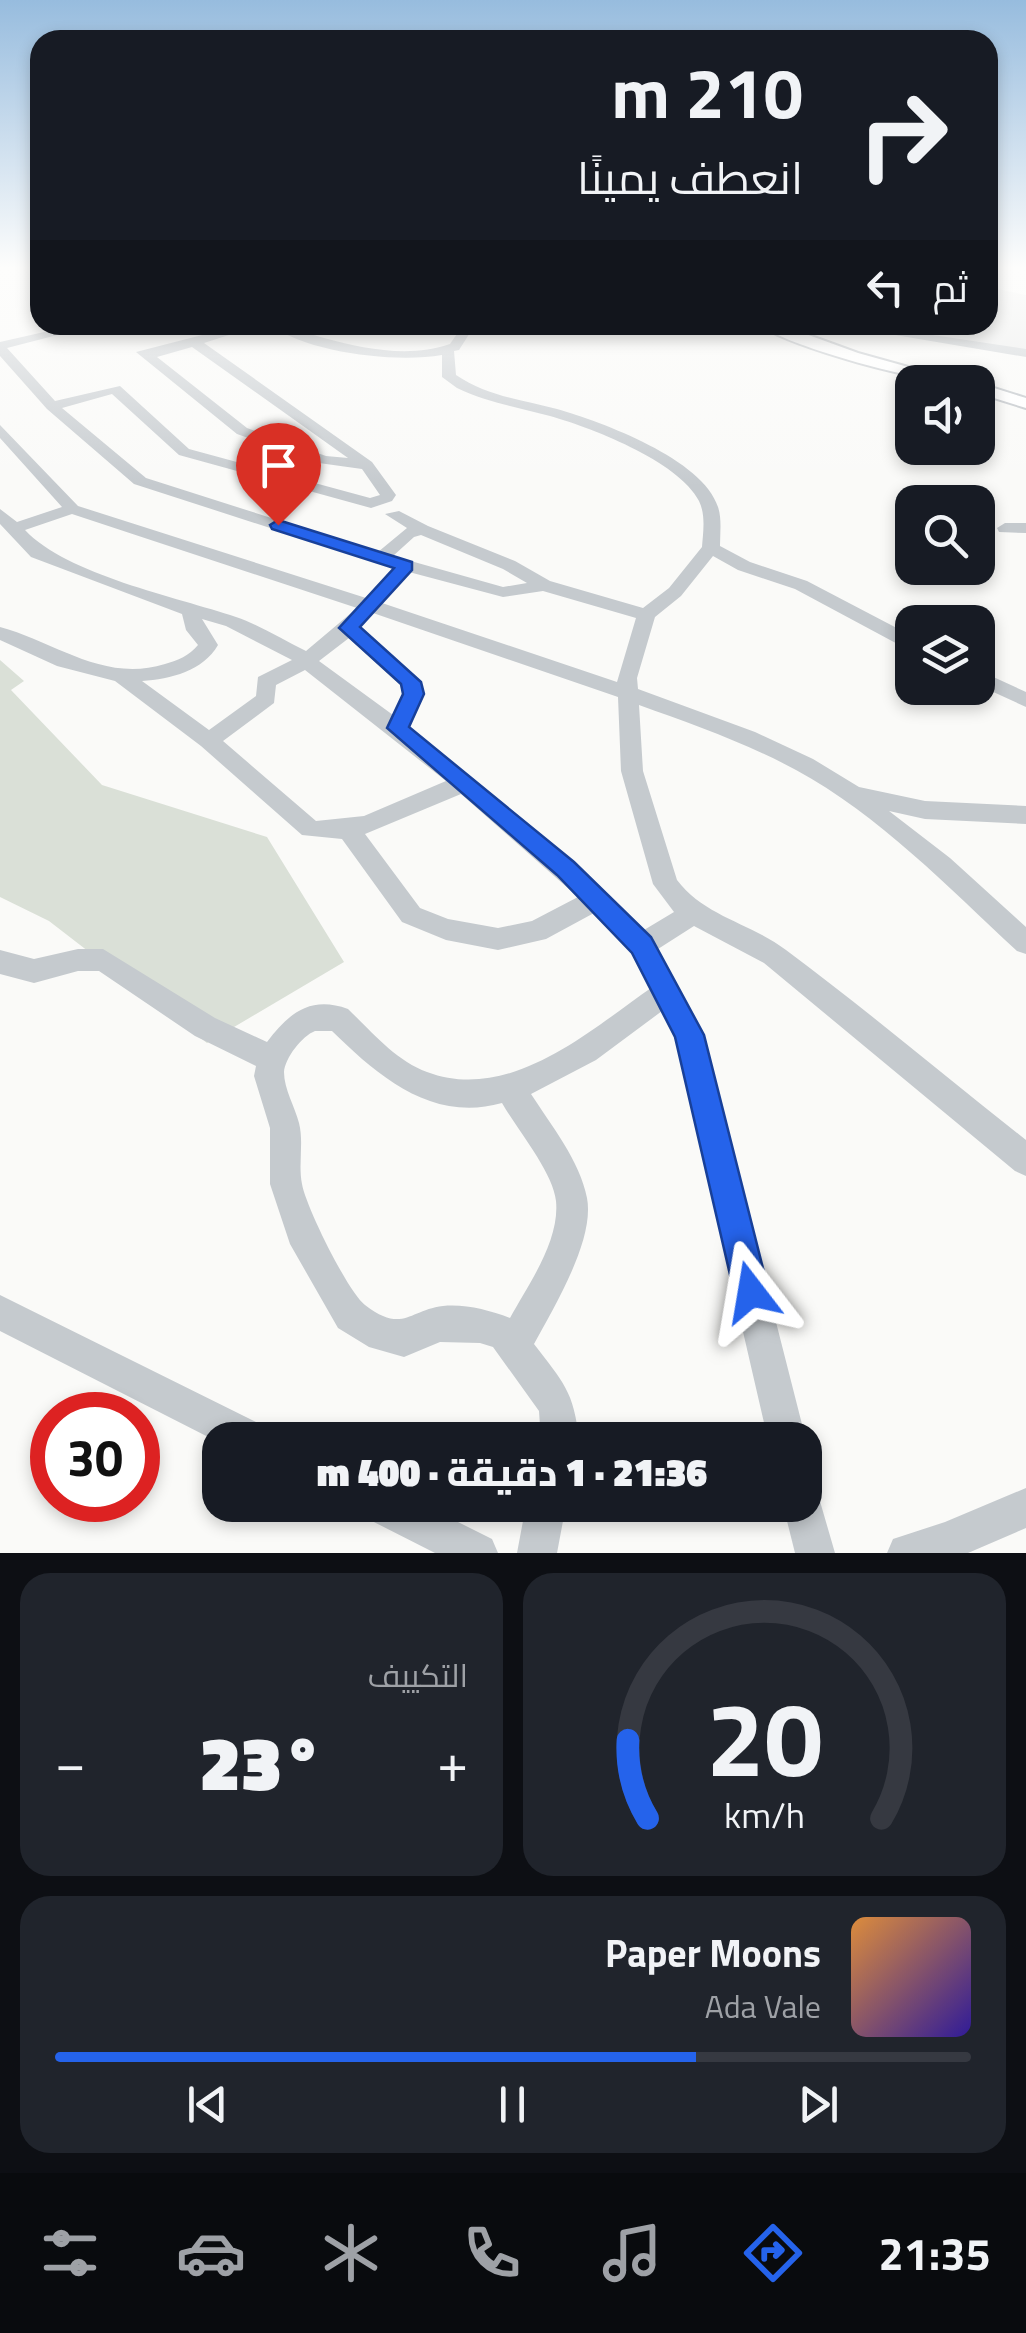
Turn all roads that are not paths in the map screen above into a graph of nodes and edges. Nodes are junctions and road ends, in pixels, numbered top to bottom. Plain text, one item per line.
1 (191, 341) edge
2 (193, 341) edge
3 (330, 341) edge
4 (459, 341) edge
5 (813, 341) edge
6 (950, 341) edge
7 (0, 347) edge
8 (448, 351) junction
9 (1026, 353) edge
10 (895, 367) edge
11 (995, 393) edge
12 (1026, 403) edge
13 (52, 406) junction
14 (0, 429) edge
15 (367, 465) junction
16 (72, 508) junction
17 (393, 514) dead end
18 (6, 522) edge
19 (1005, 528) dead end
20 (1026, 528) edge
21 (422, 530) junction
22 (711, 548) junction
23 (382, 558) junction
24 (406, 566) junction
25 (544, 586) junction
26 (365, 606) junction
27 (190, 609) junction
28 (646, 615) junction
29 (349, 628) junction
30 (0, 633) edge
31 (895, 635) edge
32 (306, 661) junction
33 (123, 676) junction
34 (995, 685) edge
35 (628, 696) junction
36 (1026, 700) edge
37 (398, 728) junction
38 (209, 742) junction
39 (461, 784) junction
40 (852, 794) junction
41 (1026, 815) edge
42 (349, 831) junction
43 (598, 900) junction
44 (691, 916) junction
45 (1026, 943) edge
46 (642, 945) junction
47 (0, 962) edge
48 (667, 992) junction
49 (272, 1058) junction
50 (511, 1090) junction
51 (1026, 1160) edge
52 (0, 1312) edge
53 (514, 1346) junction
54 (217, 1422) edge
55 (558, 1422) edge
56 (783, 1422) edge
57 (1026, 1508) edge
58 (416, 1522) edge
59 (543, 1522) edge
60 (807, 1522) edge
61 (478, 1553) edge
62 (538, 1553) edge
63 (815, 1553) edge
64 (907, 1553) edge

1 - 15 street
2 - 15 street
3 - 8 street
4 - 8 street
5 - 10 main road
6 - 9 street
7 - 13 street
8 - 22 street
11 - 12 main road
13 - 15 street
13 - 23 street
14 - 16 street
16 - 18 street
16 - 26 street
17 - 21 street
18 - 27 street
19 - 20 street
21 - 23 street
21 - 25 street
22 - 28 street
22 - 31 street
23 - 24 street
24 - 25 street
24 - 26 street
25 - 28 street
26 - 29 street
26 - 35 street
27 - 32 street
27 - 33 street
28 - 35 street
29 - 32 street
29 - 37 street
30 - 33 street
32 - 37 street
32 - 38 street
33 - 38 street
34 - 36 street
35 - 40 street
35 - 44 street
37 - 39 street
38 - 42 street
39 - 42 street
39 - 43 street
40 - 41 street
40 - 45 street
42 - 43 street
43 - 46 street
44 - 46 street
44 - 51 street
46 - 48 street
47 - 49 street
48 - 50 street
48 - 56 street
49 - 50 street
49 - 53 street
50 - 53 street
52 - 54 street
53 - 55 street
57 - 64 street
58 - 61 street
59 - 62 street
60 - 63 street

